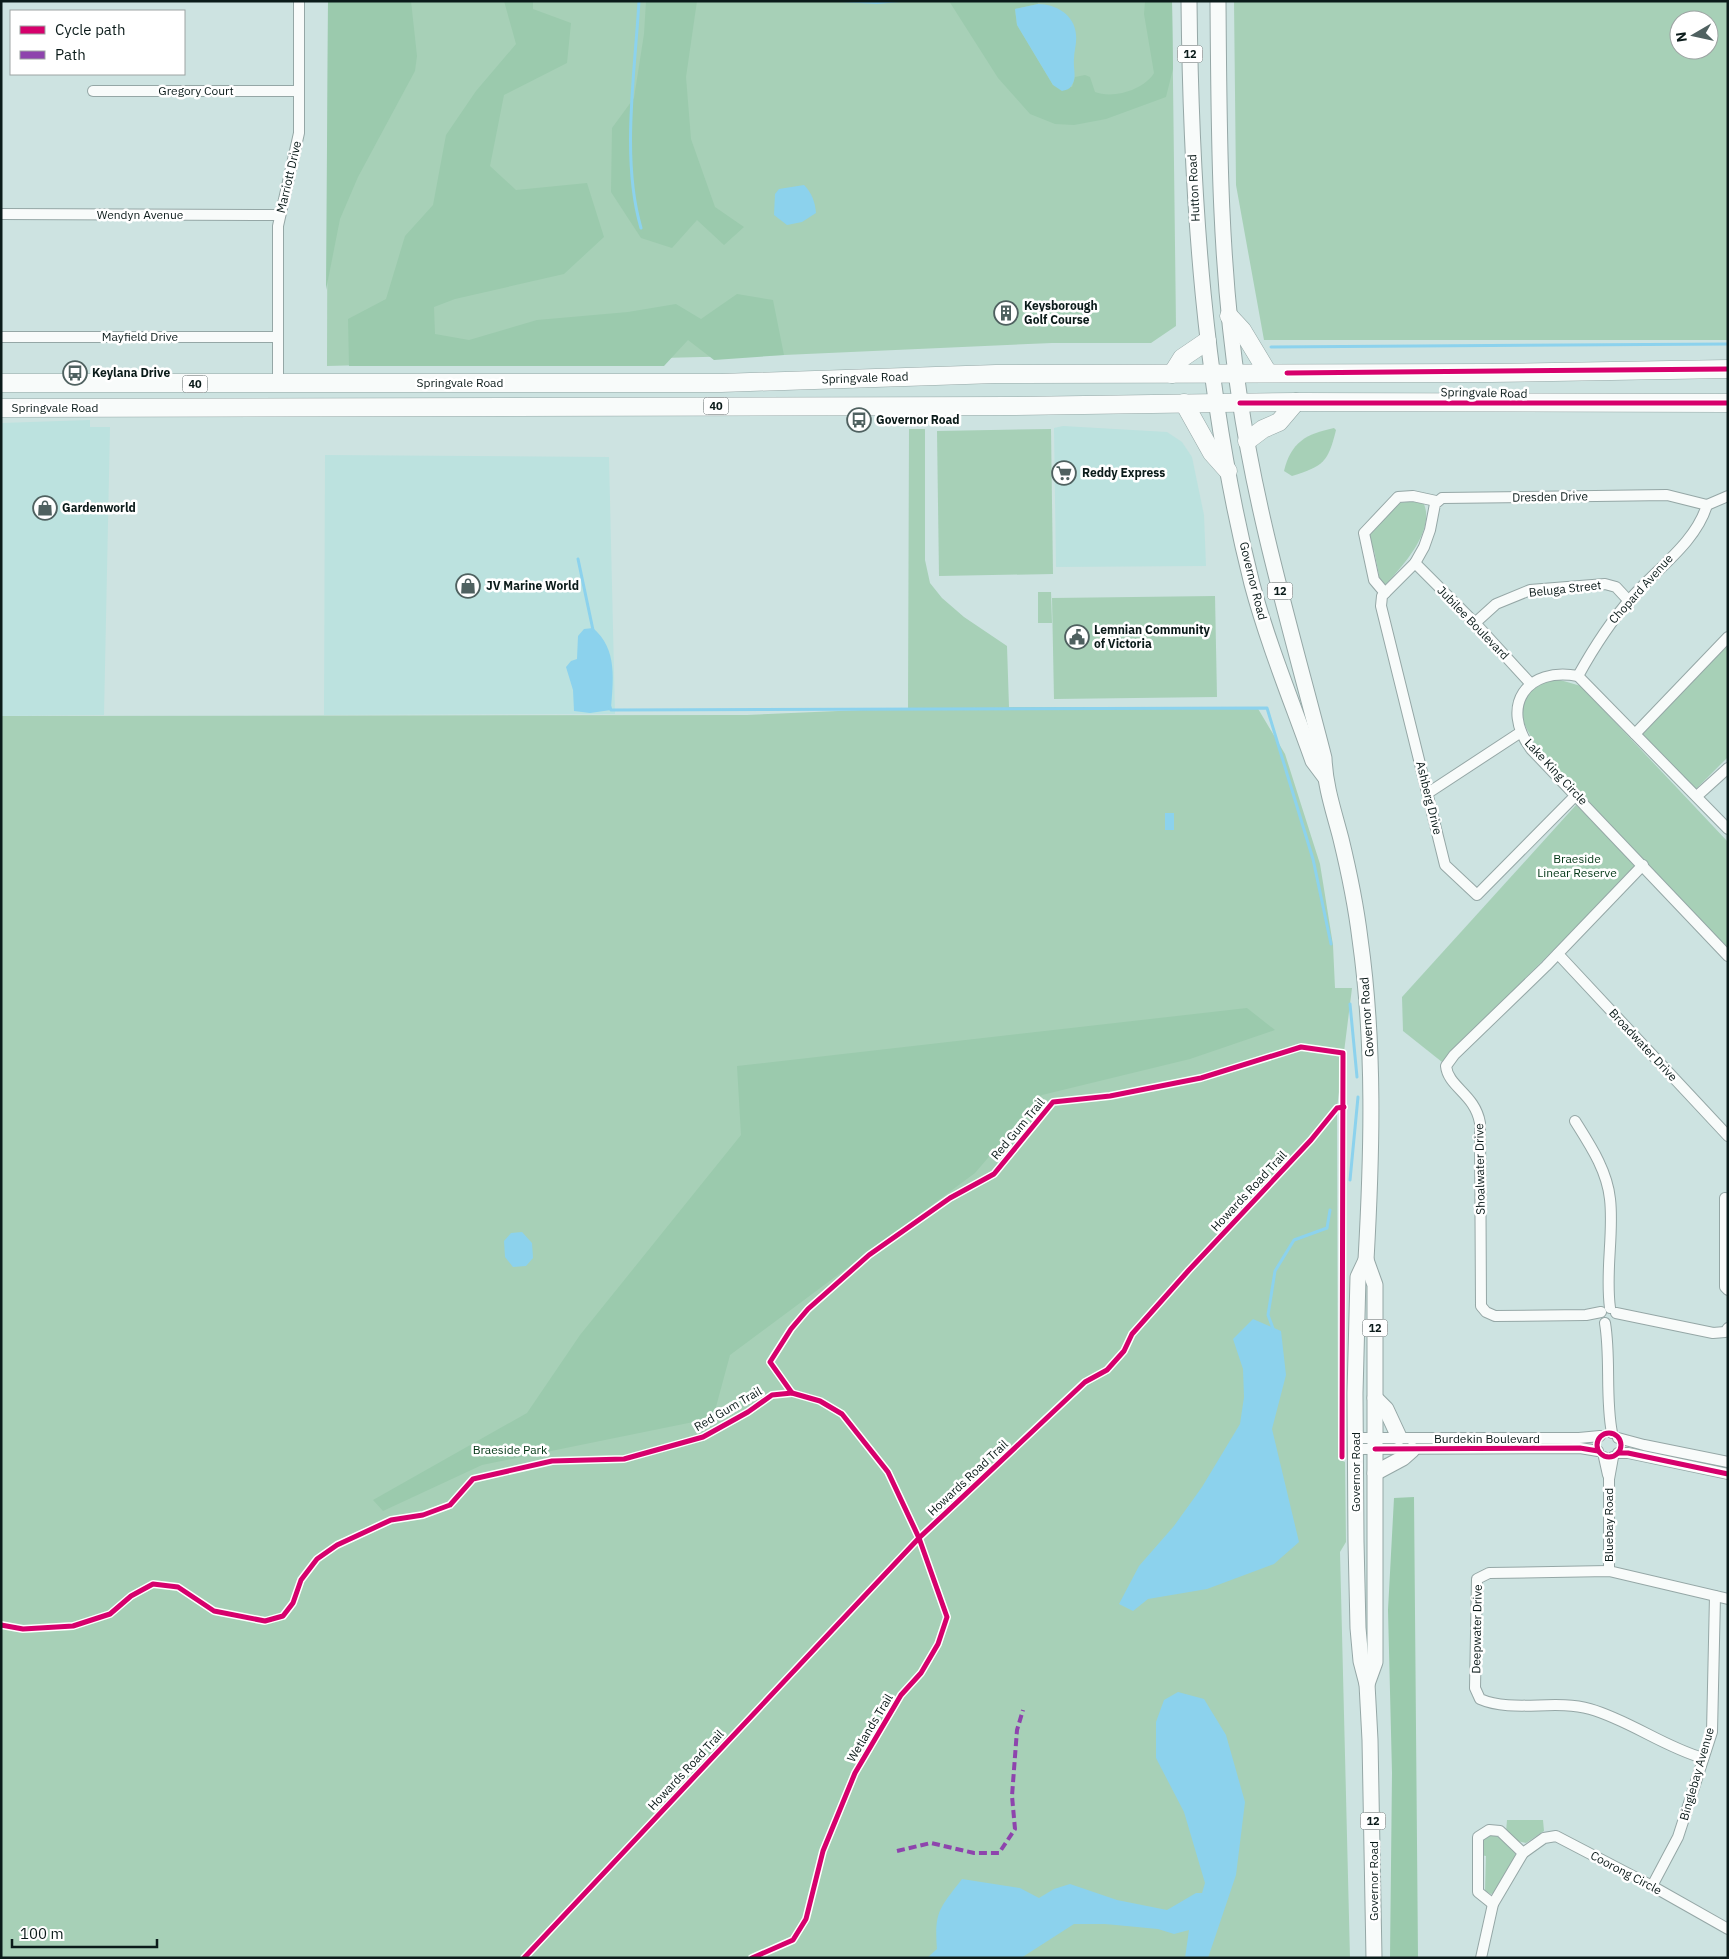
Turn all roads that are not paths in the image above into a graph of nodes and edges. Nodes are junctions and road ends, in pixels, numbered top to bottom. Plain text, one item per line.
1 (299, 1) edge
2 (1189, 1) edge
3 (1218, 1) edge
4 (94, 91) dead end
5 (299, 91) junction
6 (1, 214) edge
7 (279, 215) junction
8 (1229, 316) junction
9 (1, 337) edge
10 (278, 337) junction
11 (1207, 341) junction
12 (1728, 369) edge
13 (1172, 374) junction
14 (1212, 374) junction
15 (1236, 374) junction
16 (1268, 374) junction
17 (2, 383) edge
18 (278, 384) junction
19 (1296, 402) junction
20 (1184, 403) junction
21 (1216, 403) junction
22 (1240, 403) junction
23 (1728, 403) edge
24 (1, 408) edge
25 (1247, 441) junction
26 (1228, 471) junction
27 (1728, 496) edge
28 (1436, 501) junction
29 (1707, 505) junction
30 (1415, 563) junction
31 (1386, 593) junction
32 (1629, 601) junction
33 (1475, 623) junction
34 (1728, 637) edge
35 (1578, 676) junction
36 (1531, 684) junction
37 (1521, 732) junction
38 (1635, 734) junction
39 (1728, 768) edge
40 (1325, 777) junction
41 (1428, 793) junction
42 (1576, 795) junction
43 (1698, 796) junction
44 (1728, 829) edge
45 (1643, 865) junction
46 (1558, 954) junction
47 (1728, 956) edge
48 (1576, 1122) dead end
49 (1728, 1136) edge
50 (1725, 1198) dead end
51 (1366, 1260) junction
52 (1728, 1290) edge
53 (1608, 1315) junction
54 (1728, 1328) edge
55 (1376, 1398) junction
56 (1609, 1435) junction
57 (1399, 1437) junction
58 (1356, 1443) junction
59 (1375, 1443) junction
60 (1412, 1450) junction
61 (1608, 1454) junction
62 (1728, 1462) edge
63 (1375, 1473) junction
64 (1728, 1474) edge
65 (1609, 1571) junction
66 (1715, 1596) junction
67 (1728, 1598) edge
68 (1367, 1684) junction
69 (1703, 1758) junction
70 (1523, 1853) junction
71 (1652, 1886) junction
72 (1493, 1904) junction
73 (1728, 1929) edge
74 (1374, 1958) edge
75 (1481, 1958) edge

1 - 5 street, Marriott Drive
2 - 11 main road, Hutton Road / 12
3 - 8 main road, Hutton Road / 12
4 - 5 street, Gregory Court
5 - 7 street, Marriott Drive
6 - 7 street, Wendyn Avenue
7 - 10 street, Marriott Drive
8 - 15 main road, Hutton Road / 12
8 - 16 highway
9 - 10 street, Mayfield Drive
10 - 18 street, Marriott Drive
11 - 13 highway
11 - 14 main road, Hutton Road / 12
12 - 16 highway, Springvale Road / 40
13 - 14 highway, Springvale Road / 40
13 - 18 highway, Springvale Road / 40
14 - 15 highway, Springvale Road / 40
14 - 21 main road, Governor Road / 12
15 - 16 highway, Springvale Road / 40
15 - 22 main road, Governor Road / 12
17 - 18 highway, Springvale Road / 40
19 - 22 highway, Springvale Road / 40
19 - 23 highway, Springvale Road / 40
19 - 25 highway
20 - 21 highway, Springvale Road / 40
20 - 24 highway, Springvale Road / 40
20 - 26 highway
21 - 22 highway, Springvale Road / 40
21 - 26 main road, Governor Road / 12
22 - 25 main road, Governor Road / 12
25 - 40 main road, Governor Road / 12
26 - 40 main road, Governor Road / 12
27 - 29 street
28 - 29 street, Dresden Drive
28 - 30 street
28 - 31 street
29 - 32 street, Chopard Avenue
30 - 31 street
30 - 33 street, Jubilee Boulevard
31 - 41 street, Ashberg Drive
32 - 33 street, Beluga Street
32 - 35 street, Chopard Avenue
33 - 36 street, Jubilee Boulevard
34 - 38 street
35 - 36 street
35 - 38 street
36 - 37 street, Lake King Circle
37 - 41 street
37 - 42 street, Lake King Circle
38 - 43 street
39 - 43 street
40 - 51 main road, Governor Road / 12
41 - 42 street, Ashberg Drive
42 - 45 street, Lake King Circle
43 - 44 street
45 - 46 street, Shoalwater Drive
45 - 47 street, Lake King Circle
46 - 49 street, Broadwater Drive
46 - 53 street, Shoalwater Drive
48 - 53 street
50 - 52 street
51 - 55 main road, Governor Road / 12
51 - 58 main road, Governor Road / 12
53 - 54 street
53 - 56 street
55 - 57 main road
55 - 59 main road, Governor Road / 12
56 - 57 street, Burdekin Boulevard
56 - 61 street
56 - 61 street
56 - 62 street, Burdekin Boulevard
57 - 59 street, Burdekin Boulevard
58 - 59 street, Burdekin Boulevard
58 - 68 main road, Governor Road / 12
59 - 60 street, Burdekin Boulevard
59 - 63 main road, Governor Road / 12
60 - 61 street, Burdekin Boulevard
60 - 63 main road
61 - 64 street, Burdekin Boulevard
61 - 65 street, Bluebay Road
63 - 68 main road, Governor Road / 12
65 - 66 street, Deepwater Drive
65 - 69 street, Deepwater Drive
66 - 67 street, Deepwater Drive
66 - 69 street, Binglebay Avenue
68 - 74 main road, Governor Road / 12
69 - 71 street, Binglebay Avenue
70 - 71 street, Coorong Circle
70 - 72 street, Coorong Circle
70 - 72 street
71 - 73 street, Coorong Circle
72 - 75 street, Coorong Circle

